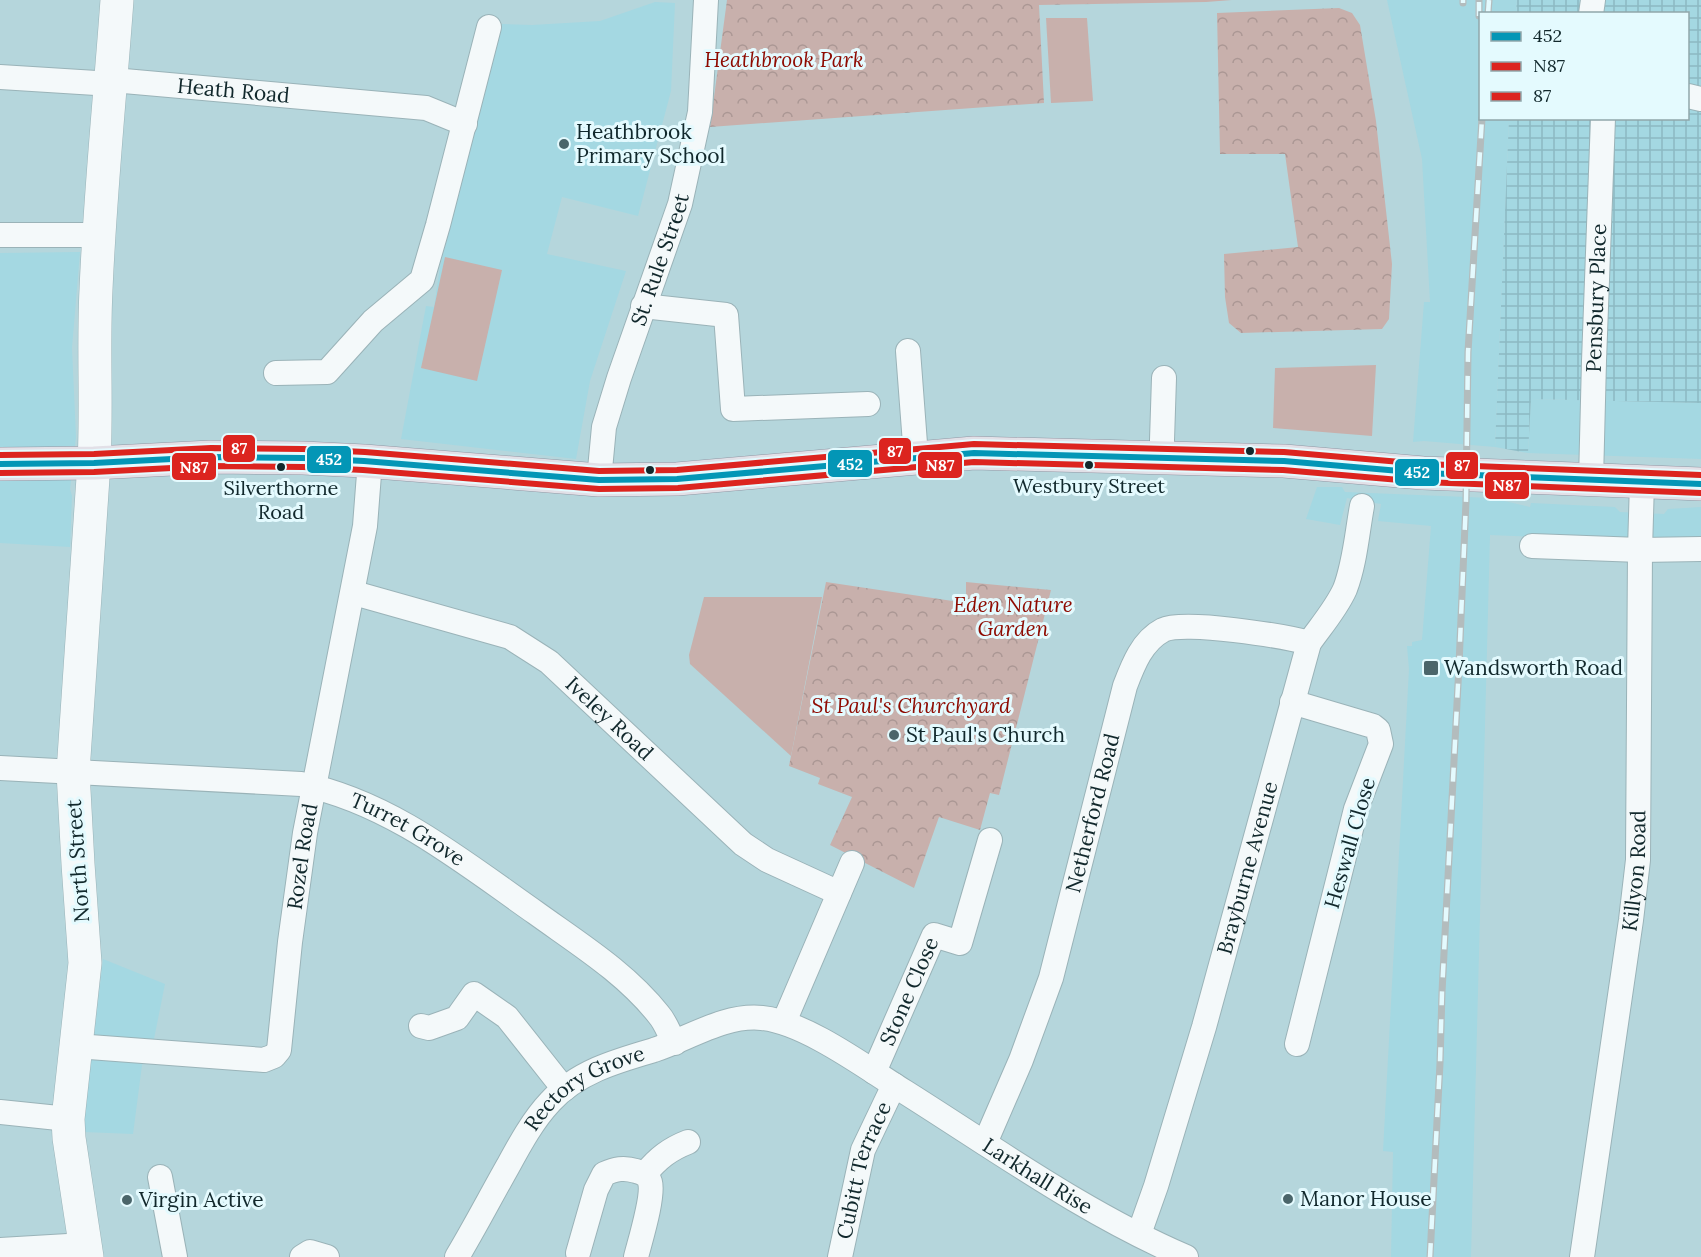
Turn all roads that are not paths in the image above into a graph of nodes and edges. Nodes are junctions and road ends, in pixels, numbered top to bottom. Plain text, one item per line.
1 (117, 0) edge
2 (706, 0) edge
3 (489, 27) dead end
4 (0, 77) edge
5 (111, 81) junction
6 (1603, 120) edge
7 (465, 124) junction
8 (0, 235) edge
9 (99, 235) junction
10 (643, 306) junction
11 (908, 351) dead end
12 (276, 373) dead end
13 (1164, 378) dead end
14 (868, 404) dead end
15 (915, 457) junction
16 (1163, 457) junction
17 (370, 461) junction
18 (94, 463) junction
19 (0, 464) edge
20 (599, 480) junction
21 (1591, 480) junction
22 (1642, 482) junction
23 (1701, 484) edge
24 (1362, 506) dead end
25 (1533, 546) dead end
26 (1701, 549) edge
27 (1640, 550) junction
28 (354, 593) junction
29 (1309, 643) junction
30 (1292, 702) junction
31 (0, 768) edge
32 (73, 772) junction
33 (314, 787) junction
34 (990, 840) dead end
35 (852, 863) dead end
36 (839, 893) junction
37 (784, 1022) junction
38 (421, 1026) dead end
39 (675, 1043) junction
40 (1297, 1044) dead end
41 (76, 1046) junction
42 (884, 1079) junction
43 (564, 1089) junction
44 (0, 1112) edge
45 (68, 1119) junction
46 (688, 1142) dead end
47 (985, 1143) junction
48 (645, 1174) junction
49 (160, 1177) dead end
50 (1139, 1234) junction
51 (0, 1250) edge
52 (86, 1251) edge
53 (578, 1253) dead end
54 (175, 1257) edge
55 (302, 1257) edge
56 (327, 1257) edge
57 (457, 1257) edge
58 (636, 1257) edge
59 (840, 1257) edge
60 (1186, 1257) edge
61 (1582, 1257) edge

1 - 5 main road
2 - 10 street, St. Rule Street
3 - 7 street
4 - 5 street, Heath Road
5 - 7 street, Heath Road
5 - 9 main road
6 - 21 street, Pensbury Place
7 - 12 street
8 - 9 street
9 - 18 main road
10 - 14 street
10 - 20 street, St. Rule Street
11 - 15 street
13 - 16 street
15 - 16 main road
15 - 20 main road
16 - 21 main road
17 - 18 main road
17 - 20 main road
17 - 28 street, Rozel Road
18 - 19 main road
18 - 32 main road, North Street
21 - 22 main road
22 - 23 main road
22 - 27 street, Killyon Road
24 - 29 street, Brayburne Avenue
25 - 27 street
26 - 27 street
27 - 61 street, Killyon Road
28 - 33 street, Rozel Road
28 - 36 street, Iveley Road
29 - 30 street, Brayburne Avenue
29 - 47 street, Netherford Road
30 - 40 street, Heswall Close
30 - 50 street, Brayburne Avenue
31 - 32 street, Turret Grove
32 - 33 street, Turret Grove
32 - 41 main road, North Street
33 - 39 street, Turret Grove
33 - 41 street, Rozel Road
34 - 42 street, Stone Close
35 - 36 street
36 - 37 street
37 - 39 street, Rectory Grove
37 - 42 street, Rectory Grove
38 - 43 street
39 - 43 street, Rectory Grove
41 - 45 main road, North Street
42 - 47 street, Larkhall Rise
42 - 59 street, Cubitt Terrace
43 - 57 street, Rectory Grove
44 - 45 street
45 - 52 main road, North Street
46 - 48 street
47 - 50 street, Larkhall Rise
48 - 53 street
48 - 58 street
49 - 54 street
50 - 60 street, Larkhall Rise
51 - 52 street
55 - 56 street

